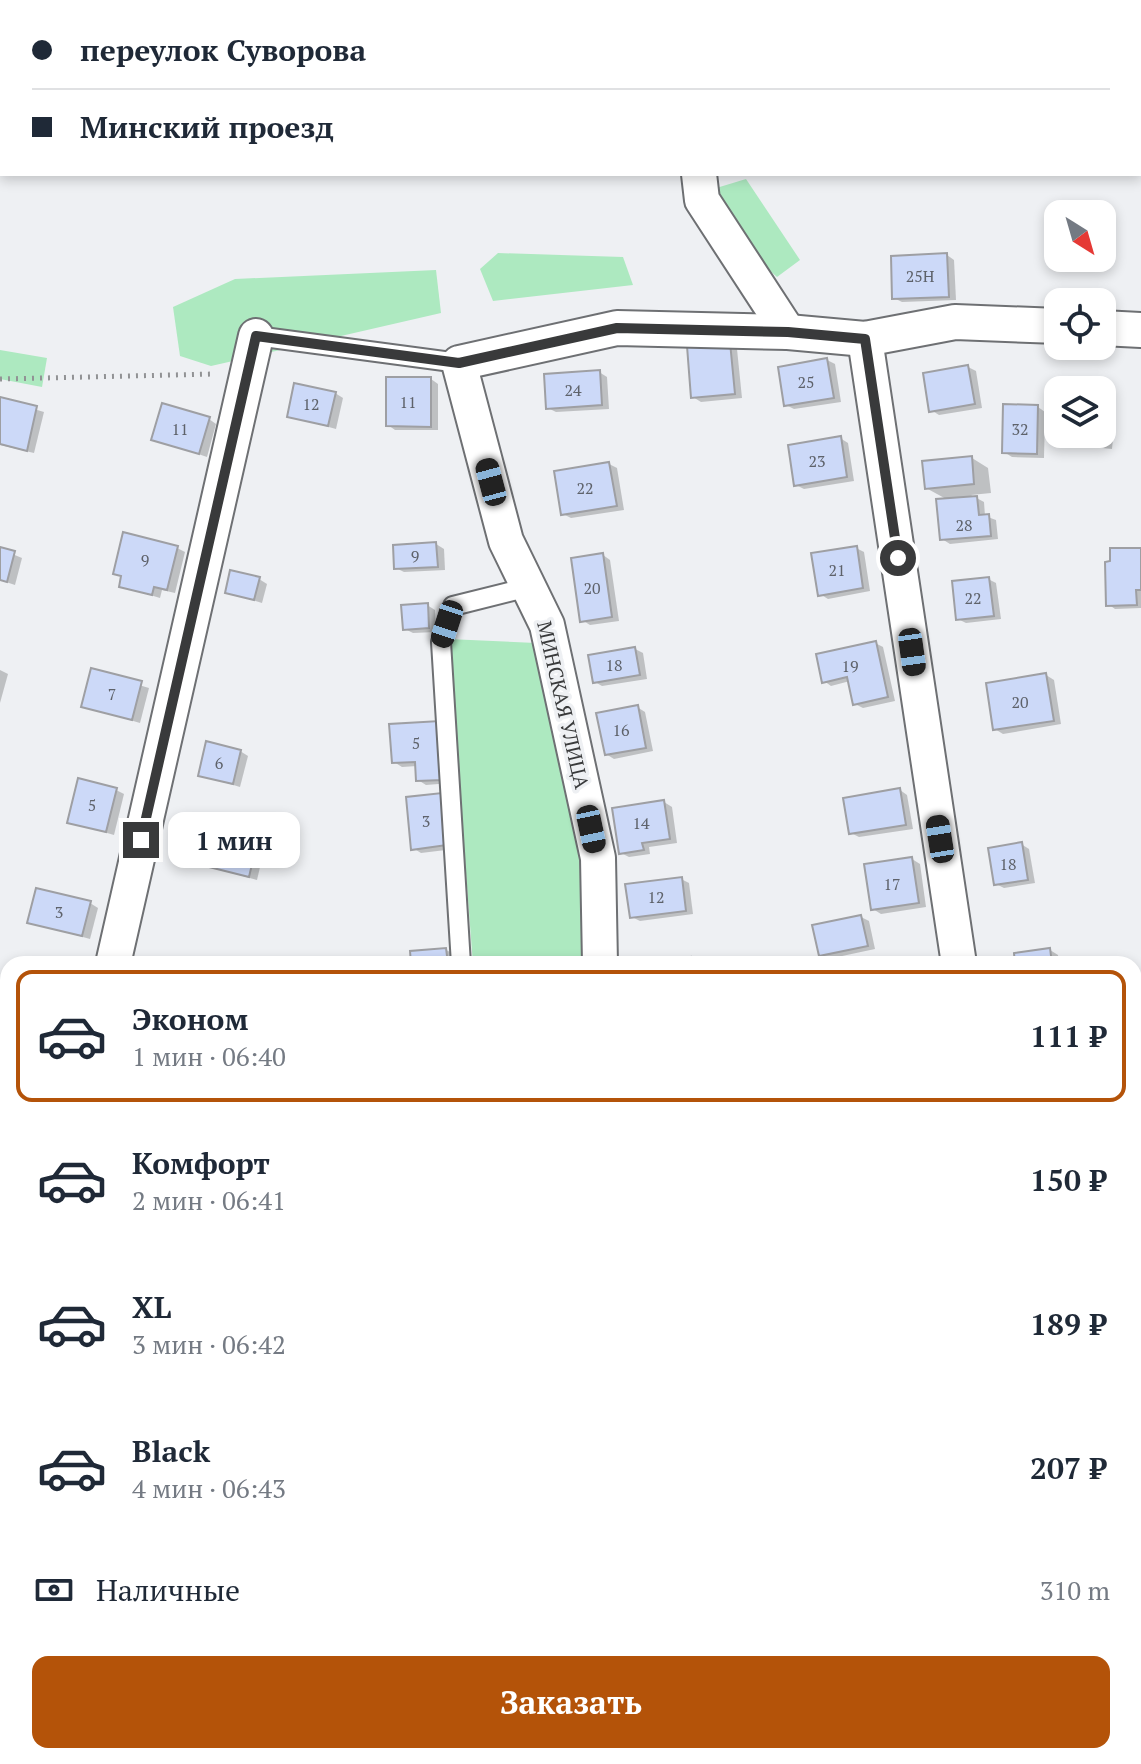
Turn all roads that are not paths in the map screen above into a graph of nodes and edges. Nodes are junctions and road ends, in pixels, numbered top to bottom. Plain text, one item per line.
1 (699, 176) edge
2 (1044, 325) edge
3 (1116, 329) edge
4 (1141, 330) edge
5 (788, 332) junction
6 (256, 336) joint
7 (865, 339) junction
8 (459, 363) junction
9 (529, 587) junction
10 (115, 956) edge
11 (461, 956) edge
12 (600, 956) edge
13 (958, 956) edge

1 - 5 street
2 - 7 street
3 - 4 street
5 - 7 street
5 - 8 street
6 - 8 lane
6 - 10 street
7 - 13 street
8 - 9 street, МИНСКАЯ УЛИЦА
9 - 11 lane
9 - 12 street, МИНСКАЯ УЛИЦА

